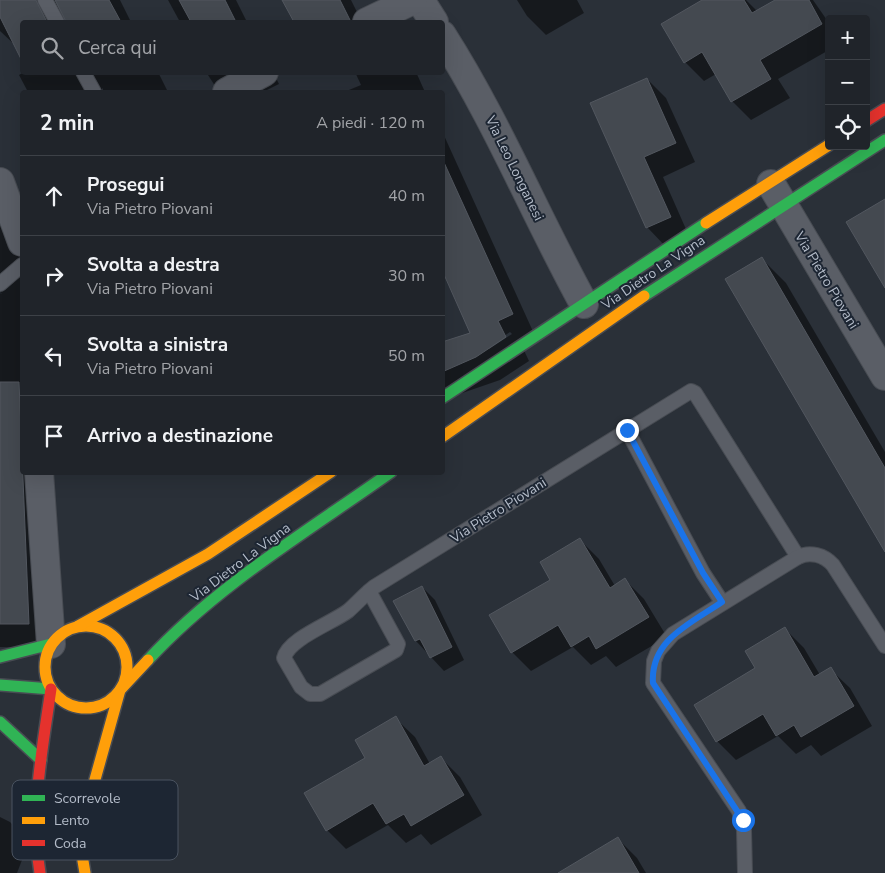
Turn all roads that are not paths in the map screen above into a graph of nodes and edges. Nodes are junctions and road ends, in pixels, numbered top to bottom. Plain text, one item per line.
1 (45, 0) edge
2 (413, 0) edge
3 (420, 0) edge
4 (56, 20) edge
5 (370, 20) edge
6 (433, 20) edge
7 (445, 40) edge
8 (86, 75) edge
9 (258, 75) edge
10 (93, 90) edge
11 (231, 90) edge
12 (885, 109) edge
13 (870, 118) edge
14 (885, 140) edge
15 (825, 149) edge
16 (0, 182) edge
17 (776, 193) junction
18 (17, 209) edge
19 (20, 229) edge
20 (20, 267) edge
21 (0, 284) edge
22 (584, 304) junction
23 (885, 376) edge
24 (445, 396) edge
25 (627, 430) junction
26 (445, 435) edge
27 (39, 475) edge
28 (326, 475) edge
29 (387, 475) edge
30 (798, 557) junction
31 (369, 591) junction
32 (722, 602) junction
33 (78, 626) junction
34 (51, 644) junction
35 (885, 646) edge
36 (0, 657) edge
37 (0, 685) edge
38 (51, 689) junction
39 (120, 690) junction
40 (0, 722) edge
41 (41, 760) junction
42 (39, 780) edge
43 (95, 780) edge
44 (37, 860) edge
45 (83, 860) edge
46 (40, 873) edge
47 (85, 873) edge
48 (745, 873) edge

1 - 4 lane
2 - 5 street
3 - 6 street
7 - 22 street, Via Leo Longanesi
8 - 10 lane
9 - 11 street
12 - 13 street
14 - 17 street, Via Dietro La Vigna
15 - 17 street, Via Dietro La Vigna
16 - 18 street
17 - 22 street, Via Dietro La Vigna
17 - 23 street, Via Pietro Piovani
17 - 26 street, Via Dietro La Vigna
18 - 19 street
20 - 21 lane
22 - 24 street, Via Dietro La Vigna
25 - 30 lane, Via Pietro Piovani
25 - 31 lane, Via Pietro Piovani
25 - 32 lane
27 - 34 street
28 - 33 street, Via Dietro La Vigna
29 - 39 street, Via Dietro La Vigna
30 - 32 lane
30 - 35 lane
31 - 31 lane, Via Pietro Piovani
32 - 48 lane
33 - 34 street
33 - 39 street
34 - 36 street
34 - 38 street
37 - 38 street
38 - 39 street
38 - 41 street
39 - 43 street
40 - 41 street
41 - 42 street
44 - 46 street
45 - 47 street

